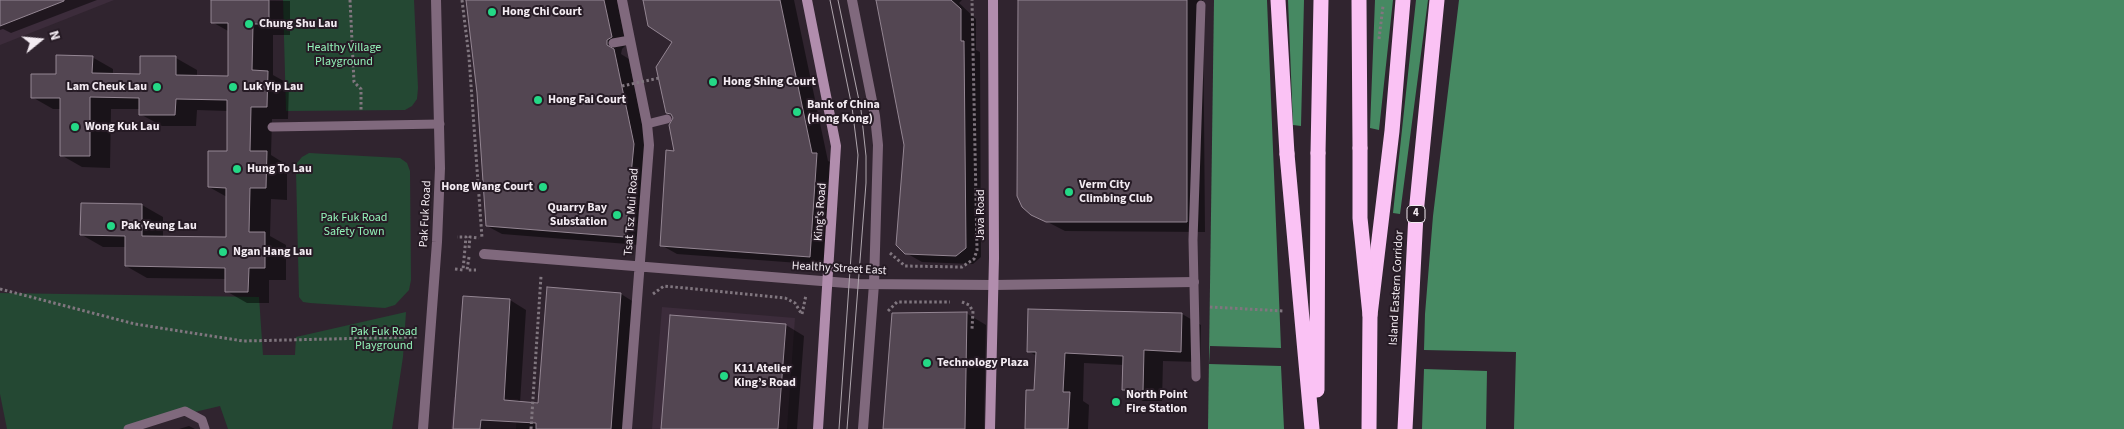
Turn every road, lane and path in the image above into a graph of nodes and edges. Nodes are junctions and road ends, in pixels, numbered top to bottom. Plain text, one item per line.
1 (350, 0) edge
2 (436, 0) edge
3 (462, 0) edge
4 (622, 0) edge
5 (807, 0) edge
6 (852, 0) edge
7 (972, 0) edge
8 (993, 0) edge
9 (1278, 0) edge
10 (1320, 0) edge
11 (1360, 0) edge
12 (1403, 0) edge
13 (1437, 0) edge
14 (1200, 4) dead end
15 (630, 40) junction
16 (613, 43) dead end
17 (659, 78) dead end
18 (626, 79) dead end
19 (622, 86) dead end
20 (628, 88) dead end
21 (361, 110) dead end
22 (667, 119) dead end
23 (440, 124) junction
24 (647, 124) junction
25 (272, 127) dead end
26 (457, 237) dead end
27 (888, 248) dead end
28 (464, 253) junction
29 (469, 253) junction
30 (484, 254) dead end
31 (640, 267) junction
32 (455, 269) dead end
33 (476, 270) dead end
34 (541, 276) dead end
35 (829, 282) junction
36 (1194, 282) junction
37 (874, 284) junction
38 (994, 285) junction
39 (664, 286) dead end
40 (0, 290) edge
41 (1210, 307) dead end
42 (1272, 310) dead end
43 (886, 313) dead end
44 (802, 314) dead end
45 (1370, 314) junction
46 (972, 330) dead end
47 (422, 336) dead end
48 (1196, 377) dead end
49 (128, 429) edge
50 (205, 429) edge
51 (423, 429) edge
52 (531, 429) edge
53 (627, 429) edge
54 (818, 429) edge
55 (863, 429) edge
56 (990, 429) edge
57 (1312, 429) edge
58 (1316, 429) edge
59 (1369, 429) edge
60 (1406, 429) edge

1 - 21 path
2 - 23 street, Pak Fuk Road
3 - 29 path
4 - 15 street, Tsat Tsz Mui Road
5 - 35 main road, King's Road
6 - 37 street
7 - 27 path
8 - 38 main road, Java Road
9 - 57 highway, bridge
10 - 58 highway, bridge
11 - 45 highway, bridge
12 - 45 highway, bridge
13 - 60 highway, Island Eastern Corridor / 4
14 - 36 lane
15 - 16 lane
15 - 24 street, Tsat Tsz Mui Road
17 - 19 path, bridge
18 - 20 path
22 - 24 lane
23 - 25 lane
23 - 51 street, Pak Fuk Road
24 - 31 street, Tsat Tsz Mui Road
26 - 28 path
28 - 29 path
28 - 32 path
29 - 33 path
30 - 31 street, Healthy Street East
31 - 35 street, Healthy Street East
31 - 53 street, Tsat Tsz Mui Road
34 - 52 path
35 - 37 street, Healthy Street East
35 - 54 main road, King's Road
36 - 38 street, Healthy Street East
36 - 48 lane
37 - 38 street, Healthy Street East
37 - 55 street
38 - 56 main road, Java Road
39 - 44 path
40 - 47 path
41 - 42 path
43 - 46 path
45 - 59 highway
49 - 50 lane

